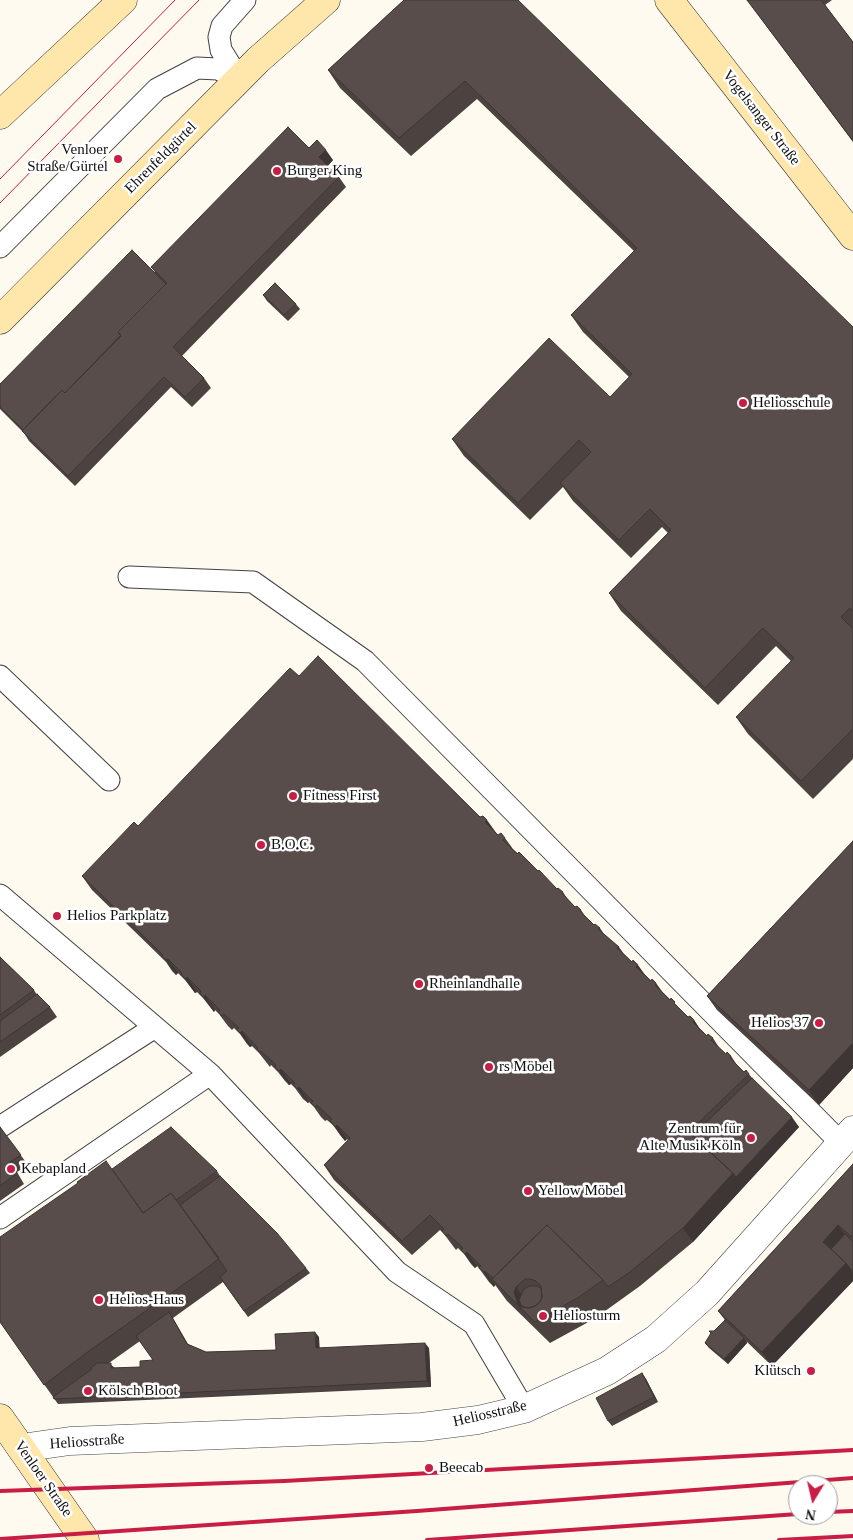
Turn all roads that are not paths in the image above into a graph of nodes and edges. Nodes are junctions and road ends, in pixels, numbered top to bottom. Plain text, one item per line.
1 (122, 0) edge
2 (245, 0) edge
3 (326, 0) edge
4 (669, 0) edge
5 (239, 79) junction
6 (0, 115) edge
7 (853, 236) edge
8 (0, 248) edge
9 (0, 320) edge
10 (129, 577) dead end
11 (0, 676) edge
12 (109, 780) dead end
13 (0, 895) edge
14 (155, 1027) junction
15 (210, 1074) junction
16 (0, 1127) edge
17 (847, 1136) edge
18 (0, 1218) edge
19 (524, 1409) junction
20 (0, 1418) edge
21 (21, 1448) junction
22 (85, 1540) edge

1 - 6 main road
2 - 5 lane
3 - 5 main road, Ehrenfeldgürtel
4 - 7 main road, Vogelsanger Straße
5 - 8 lane
5 - 9 main road, Ehrenfeldgürtel
10 - 17 lane
11 - 12 lane
13 - 14 lane
14 - 15 lane
14 - 16 lane
15 - 18 lane
15 - 19 lane
17 - 19 street, Heliosstraße
19 - 21 street, Heliosstraße
20 - 21 main road, Venloer Straße
21 - 22 main road, Venloer Straße

